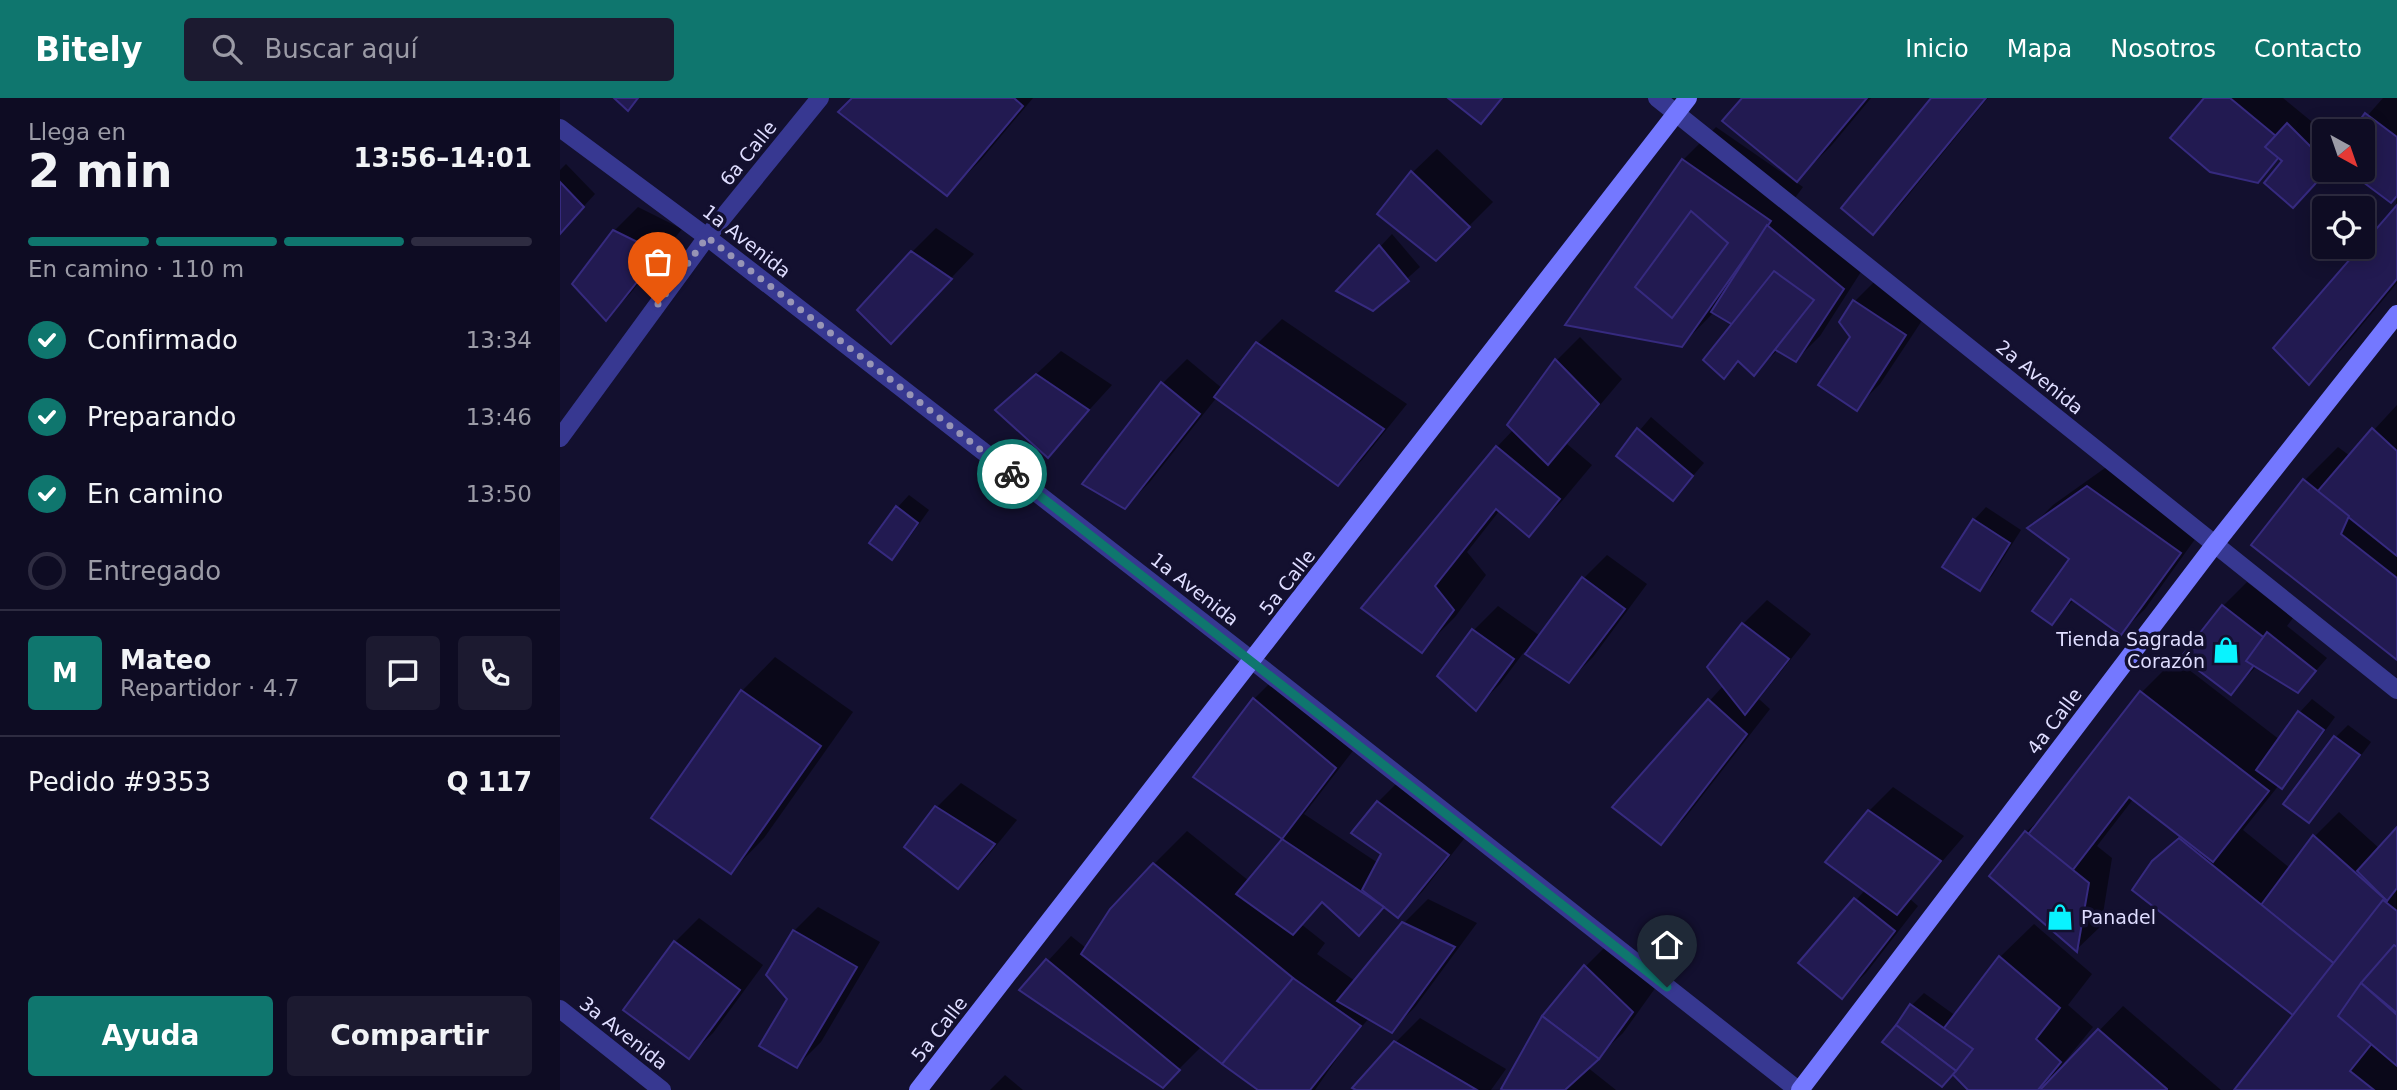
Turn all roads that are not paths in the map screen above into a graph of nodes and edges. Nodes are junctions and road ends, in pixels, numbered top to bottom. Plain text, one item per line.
1 (820, 98) edge
2 (1657, 98) edge
3 (1688, 98) edge
4 (1676, 113) junction
5 (560, 128) edge
6 (707, 237) junction
7 (2397, 314) edge
8 (560, 438) edge
9 (2215, 544) junction
10 (1253, 661) junction
11 (2397, 690) edge
12 (560, 1009) edge
13 (662, 1090) edge
14 (918, 1090) edge
15 (1799, 1090) edge

1 - 6 street, 6a Calle
2 - 4 street, 2a Avenida
3 - 4 street, 5a Calle
4 - 9 street, 2a Avenida
4 - 10 street, 5a Calle
5 - 6 street, 1a Avenida
6 - 8 street, 6a Calle
6 - 10 street, 1a Avenida
7 - 9 street, 4a Calle
9 - 11 street, 2a Avenida
9 - 15 street, 4a Calle
10 - 14 street, 5a Calle
10 - 15 street, 1a Avenida
12 - 13 street, 3a Avenida

